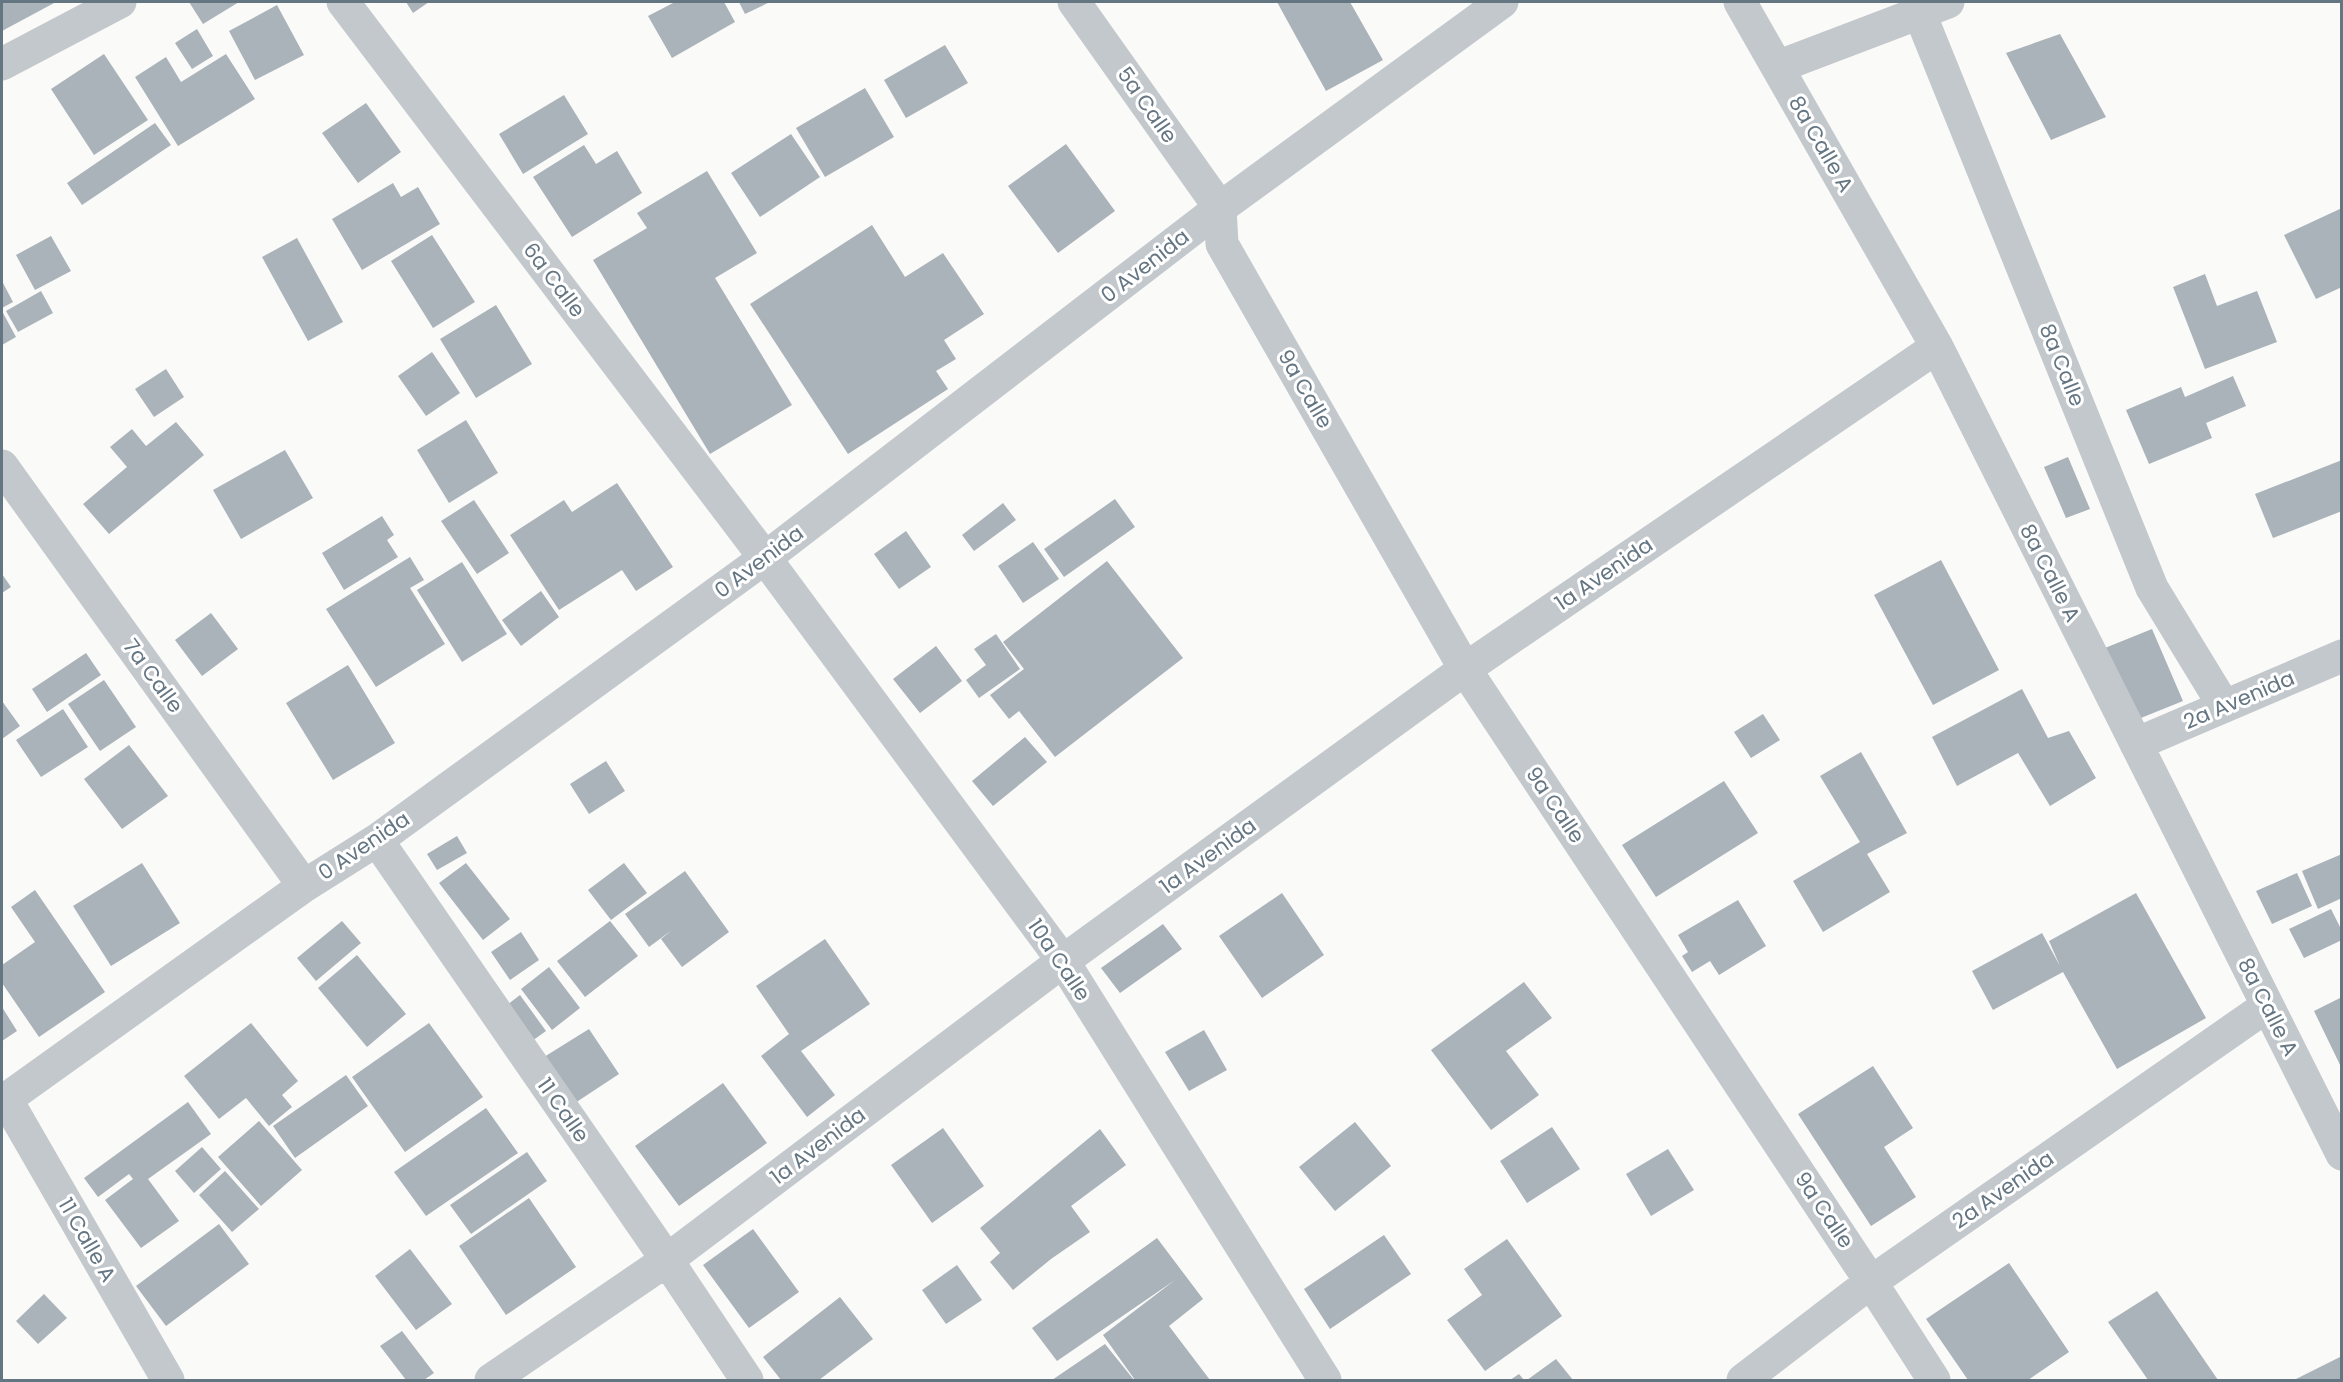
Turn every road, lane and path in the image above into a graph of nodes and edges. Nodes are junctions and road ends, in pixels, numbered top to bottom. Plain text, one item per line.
1 (120, 2) edge
2 (343, 2) edge
3 (1074, 2) edge
4 (1502, 2) edge
5 (1740, 2) edge
6 (1934, 8) edge
7 (2, 64) edge
8 (1777, 67) junction
9 (1220, 208) junction
10 (1937, 347) junction
11 (2, 466) edge
12 (765, 558) junction
13 (2342, 656) edge
14 (1465, 669) junction
15 (2224, 706) junction
16 (2136, 744) junction
17 (377, 840) junction
18 (304, 886) junction
19 (1063, 961) junction
20 (2267, 1006) junction
21 (4, 1101) edge
22 (2342, 1154) edge
23 (667, 1260) junction
24 (1871, 1282) junction
25 (168, 1380) edge
26 (491, 1380) edge
27 (747, 1380) edge
28 (1325, 1380) edge
29 (1743, 1380) edge
30 (1934, 1380) edge

1 - 7 street
2 - 12 street, 6a Calle
3 - 9 street, 5a Calle
4 - 9 street, 0 Avenida
5 - 8 street, 8a Calle A
6 - 8 street
6 - 15 street, 8a Calle
8 - 10 street, 8a Calle A
9 - 12 street, 0 Avenida
9 - 14 street, 9a Calle
10 - 14 street, 1a Avenida
10 - 16 street, 8a Calle A
11 - 18 street, 7a Calle
12 - 17 street, 0 Avenida
12 - 19 street, 10a Calle
13 - 15 street, 2a Avenida
14 - 19 street, 1a Avenida
14 - 24 street, 9a Calle
15 - 16 street, 2a Avenida
16 - 20 street, 8a Calle A
17 - 18 street, 0 Avenida
17 - 23 street, 11 Calle
18 - 21 street, 0 Avenida
19 - 23 street, 1a Avenida
19 - 28 street, 10a Calle
20 - 22 street, 8a Calle A
20 - 24 street, 2a Avenida
21 - 25 street, 11 Calle A
23 - 26 street, 1a Avenida
23 - 27 street, 11 Calle
24 - 29 street, 2a Avenida
24 - 30 street, 9a Calle

